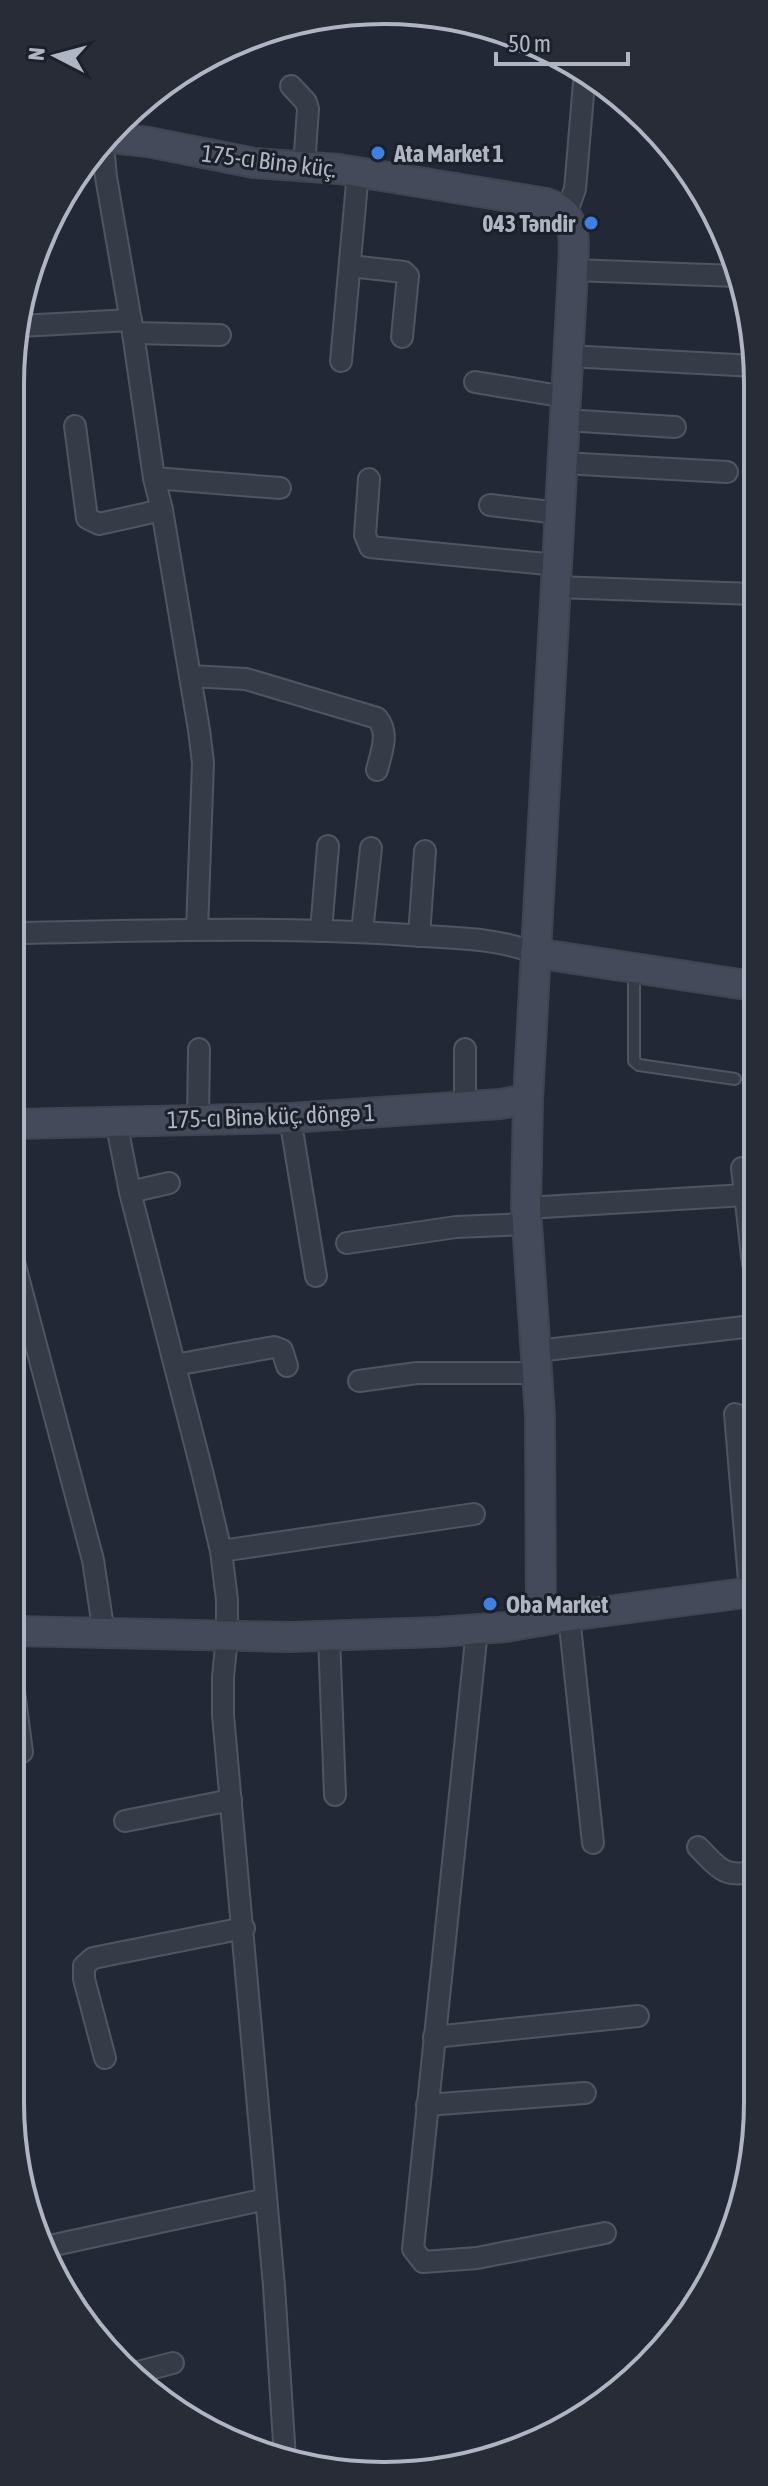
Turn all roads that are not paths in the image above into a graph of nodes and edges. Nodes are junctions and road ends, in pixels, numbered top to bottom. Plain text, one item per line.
1 (584, 85) edge
2 (291, 86) dead end
3 (120, 139) edge
4 (104, 158) edge
5 (304, 166) junction
6 (358, 172) junction
7 (566, 214) junction
8 (350, 266) junction
9 (573, 270) junction
10 (727, 276) edge
11 (29, 326) edge
12 (132, 326) junction
13 (220, 335) dead end
14 (402, 337) dead end
15 (568, 356) junction
16 (341, 361) dead end
17 (743, 365) edge
18 (475, 382) dead end
19 (565, 408) junction
20 (75, 426) dead end
21 (675, 427) dead end
22 (562, 463) junction
23 (727, 472) dead end
24 (154, 478) junction
25 (369, 479) dead end
26 (280, 488) dead end
27 (490, 505) dead end
28 (162, 510) junction
29 (559, 513) junction
30 (557, 576) junction
31 (744, 593) edge
32 (190, 676) junction
33 (377, 770) dead end
34 (328, 846) dead end
35 (371, 848) dead end
36 (425, 851) dead end
37 (197, 930) junction
38 (321, 931) junction
39 (362, 932) junction
40 (24, 933) edge
41 (419, 936) junction
42 (535, 953) junction
43 (634, 967) junction
44 (744, 985) edge
45 (199, 1049) dead end
46 (465, 1049) dead end
47 (735, 1079) dead end
48 (528, 1099) junction
49 (465, 1106) junction
50 (290, 1118) junction
51 (198, 1119) junction
52 (116, 1121) junction
53 (24, 1124) edge
54 (742, 1168) dead end
55 (169, 1183) dead end
56 (744, 1186) edge
57 (130, 1192) junction
58 (744, 1195) edge
59 (527, 1216) junction
60 (347, 1243) dead end
61 (316, 1276) dead end
62 (744, 1328) edge
63 (24, 1335) edge
64 (538, 1362) junction
65 (175, 1365) junction
66 (287, 1366) dead end
67 (359, 1381) dead end
68 (735, 1414) dead end
69 (474, 1514) dead end
70 (744, 1514) edge
71 (221, 1551) junction
72 (744, 1593) edge
73 (569, 1616) junction
74 (541, 1621) junction
75 (477, 1630) junction
76 (24, 1631) edge
77 (104, 1634) junction
78 (227, 1636) junction
79 (329, 1636) junction
80 (335, 1795) dead end
81 (231, 1800) junction
82 (125, 1821) dead end
83 (593, 1843) dead end
84 (698, 1847) dead end
85 (744, 1874) edge
86 (244, 1928) junction
87 (638, 2016) dead end
88 (434, 2037) junction
89 (105, 2058) dead end
90 (585, 2093) dead end
91 (427, 2105) junction
92 (266, 2199) junction
93 (605, 2233) dead end
94 (53, 2245) edge
95 (173, 2363) dead end
96 (144, 2370) edge
97 (284, 2448) edge

1 - 7 street
2 - 5 street
3 - 5 street, 175-cı Binə küç.
4 - 12 street
5 - 6 street, 175-cı Binə küç.
6 - 7 street, 175-cı Binə küç.
6 - 8 street
7 - 9 street
8 - 14 street
8 - 16 street
9 - 10 street
9 - 15 street
11 - 12 street
12 - 13 street
12 - 24 street
15 - 17 street
15 - 19 street
18 - 19 street
19 - 21 street
19 - 22 street
20 - 28 street
22 - 23 street
22 - 29 street
24 - 26 street
24 - 28 street
25 - 30 street
27 - 29 street
28 - 32 street
29 - 30 street
30 - 31 street
30 - 42 street
32 - 33 street
32 - 37 street
34 - 38 street
35 - 39 street
36 - 41 street
37 - 38 street
37 - 40 street
38 - 39 street
39 - 41 street
41 - 42 street
42 - 43 street
42 - 48 street
43 - 44 street
43 - 47 lane
45 - 51 street
46 - 49 street
48 - 49 street, 175-cı Binə küç. döngə 1
48 - 59 street
49 - 50 street, 175-cı Binə küç. döngə 1
50 - 51 street, 175-cı Binə küç. döngə 1
50 - 61 street
51 - 52 street, 175-cı Binə küç. döngə 1
52 - 53 street, 175-cı Binə küç. döngə 1
52 - 57 street
54 - 56 street
55 - 57 street
57 - 65 street
58 - 59 street
59 - 60 street
59 - 64 street
62 - 64 street
63 - 77 street
64 - 67 street
64 - 74 street
65 - 66 street
65 - 71 street
68 - 70 street
69 - 71 street
71 - 78 street
72 - 73 street
73 - 74 street
73 - 83 street
74 - 75 street
75 - 79 street
75 - 88 street
76 - 77 street
77 - 78 street
78 - 79 street
78 - 81 street
79 - 80 street
81 - 82 street
81 - 86 street
84 - 85 street
86 - 89 street
86 - 92 street
87 - 88 street
88 - 91 street
90 - 91 street
91 - 93 street
92 - 94 street
92 - 97 street
95 - 96 street

